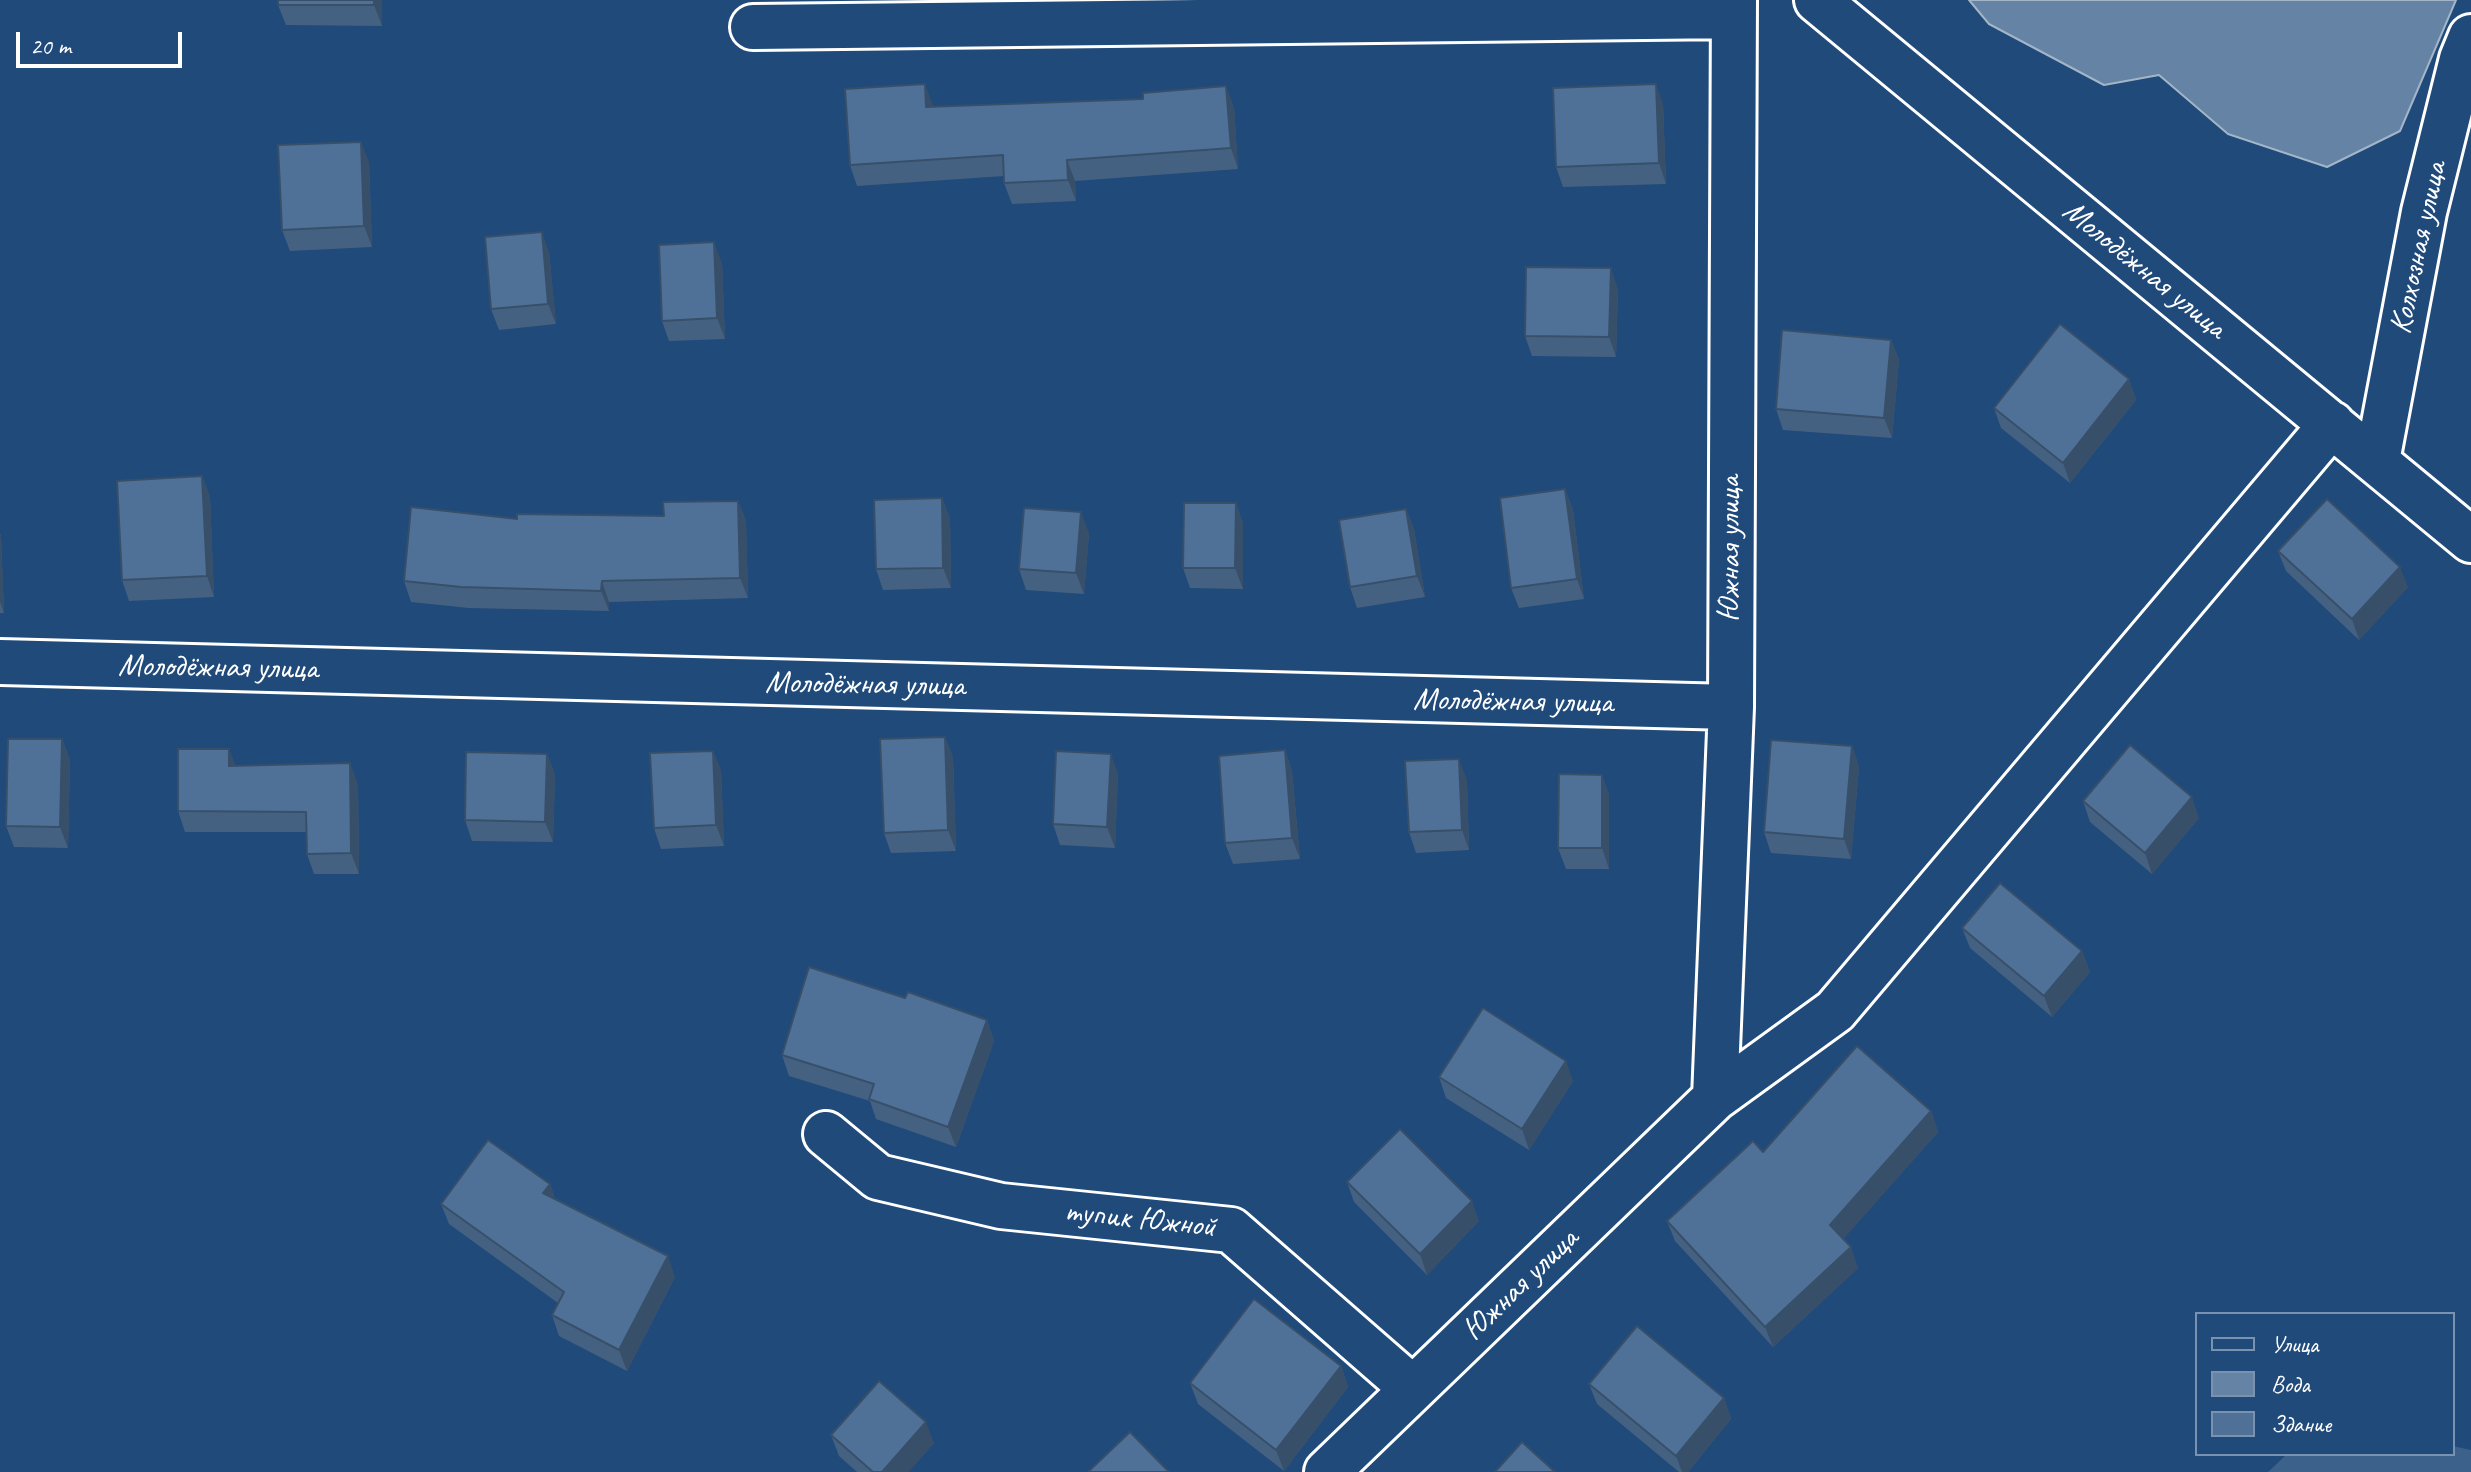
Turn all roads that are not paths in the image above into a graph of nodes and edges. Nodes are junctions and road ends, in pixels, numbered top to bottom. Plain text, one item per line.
1 (1817, 0) edge
2 (1734, 8) edge
3 (753, 27) dead end
4 (2471, 37) edge
5 (2332, 424) junction
6 (2377, 461) junction
7 (2471, 540) edge
8 (0, 662) edge
9 (1731, 707) junction
10 (1715, 1098) junction
11 (826, 1134) dead end
12 (1413, 1389) junction
13 (1327, 1472) edge

1 - 5 street, Молодёжная улица
2 - 3 street
2 - 9 street, Южная улица
4 - 6 street, Колхозная улица
5 - 6 street, Молодёжная улица
5 - 10 street, Южная улица
6 - 7 street, Молодёжная улица
8 - 9 street, Молодёжная улица
9 - 10 street, Южная улица
10 - 12 street, Южная улица
11 - 12 street, тупик Южной
12 - 13 street, Южная улица

